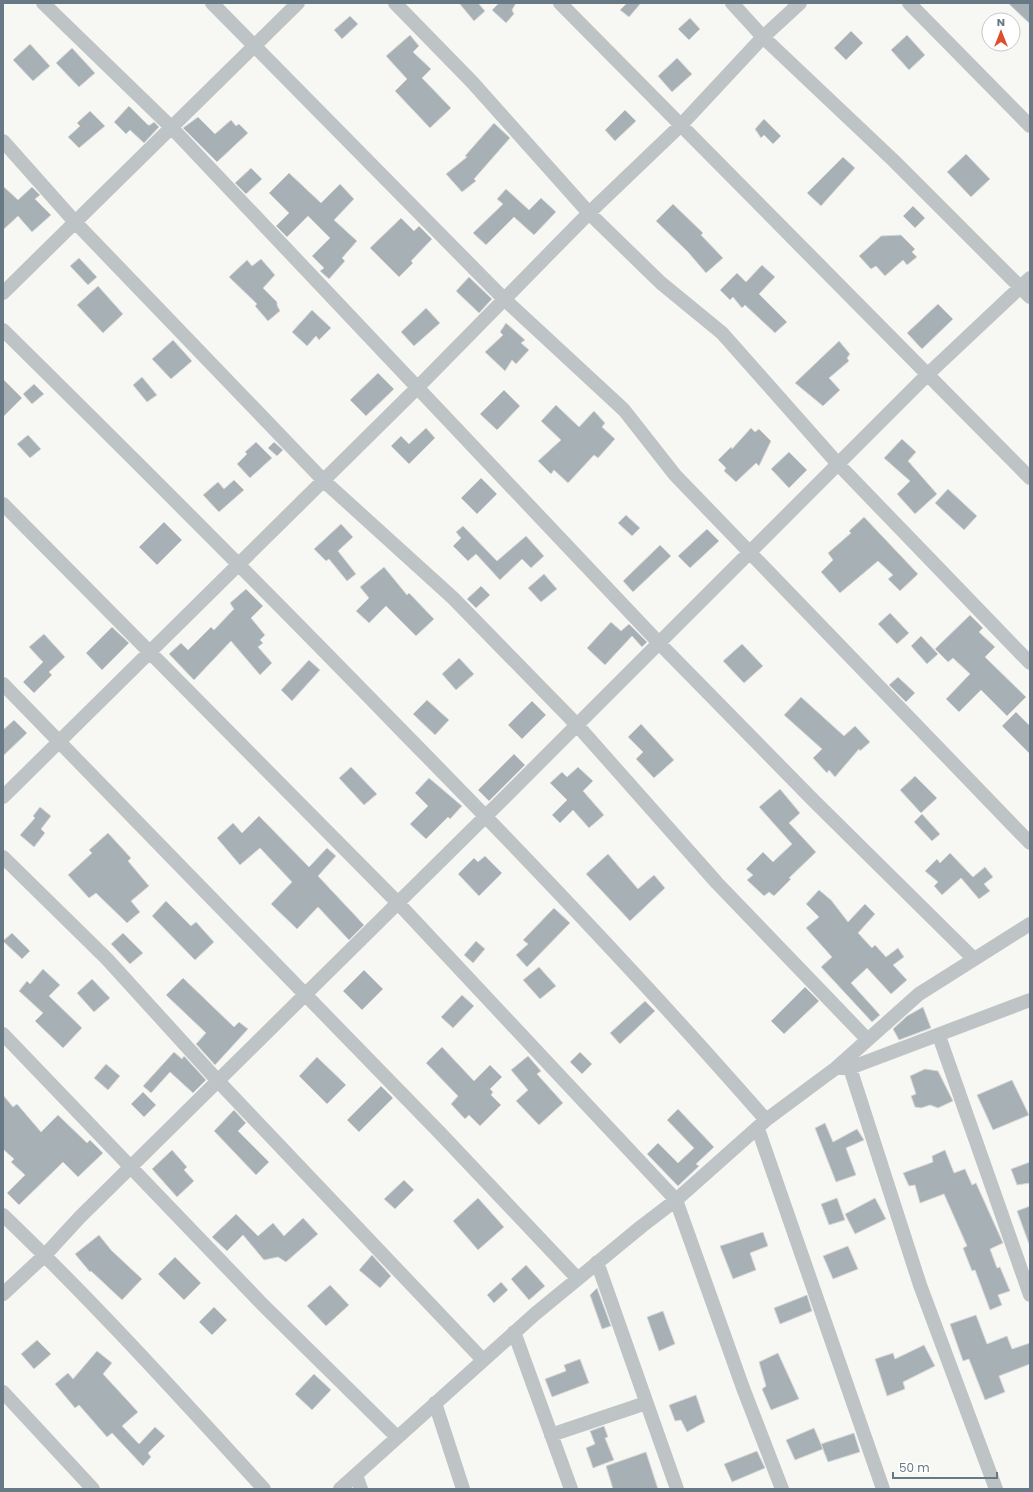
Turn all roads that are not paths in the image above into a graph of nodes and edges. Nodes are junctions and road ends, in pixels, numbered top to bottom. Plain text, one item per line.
1 (43, 3) edge
2 (212, 3) edge
3 (298, 3) edge
4 (395, 3) edge
5 (560, 3) edge
6 (732, 3) edge
7 (800, 3) edge
8 (909, 3) edge
9 (763, 37) junction
10 (254, 46) junction
11 (682, 125) junction
12 (1030, 126) edge
13 (171, 127) junction
14 (3, 141) edge
15 (589, 213) junction
16 (75, 222) junction
17 (1027, 288) edge
18 (3, 294) edge
19 (504, 299) junction
20 (3, 330) edge
21 (927, 375) junction
22 (417, 388) junction
23 (838, 464) junction
24 (1030, 478) edge
25 (324, 481) junction
26 (3, 504) edge
27 (750, 552) junction
28 (239, 564) junction
29 (659, 643) junction
30 (149, 652) junction
31 (1030, 663) edge
32 (3, 684) edge
33 (577, 725) junction
34 (58, 741) junction
35 (3, 797) edge
36 (486, 816) junction
37 (1030, 843) edge
38 (3, 857) edge
39 (398, 903) junction
40 (1030, 924) edge
41 (974, 959) junction
42 (305, 993) junction
43 (1030, 1000) edge
44 (3, 1034) edge
45 (939, 1036) junction
46 (867, 1039) junction
47 (843, 1068) junction
48 (218, 1081) junction
49 (762, 1124) junction
50 (132, 1167) junction
51 (676, 1200) junction
52 (3, 1215) edge
53 (45, 1255) junction
54 (597, 1262) junction
55 (578, 1279) junction
56 (3, 1294) edge
57 (1030, 1295) edge
58 (514, 1332) junction
59 (483, 1360) junction
60 (3, 1392) edge
61 (435, 1403) junction
62 (646, 1403) junction
63 (551, 1435) junction
64 (397, 1437) junction
65 (356, 1475) junction
66 (93, 1489) edge
67 (264, 1489) edge
68 (340, 1489) edge
69 (361, 1489) edge
70 (464, 1489) edge
71 (571, 1489) edge
72 (677, 1489) edge
73 (782, 1489) edge
74 (883, 1489) edge
75 (996, 1489) edge

1 - 13 street
2 - 10 street
3 - 10 street
4 - 15 street
5 - 11 street
6 - 9 street
7 - 9 street
8 - 12 street
9 - 11 street
9 - 17 street
10 - 13 street
10 - 19 street
11 - 15 street
11 - 21 street
13 - 16 street
13 - 22 street
14 - 16 street
15 - 19 street
15 - 23 street
16 - 18 street
16 - 25 street
17 - 21 street
19 - 22 street
19 - 27 street
20 - 28 street
21 - 23 street
21 - 24 street
22 - 25 street
22 - 29 street
23 - 27 street
23 - 31 street
25 - 28 street
25 - 33 street
26 - 30 street
27 - 29 street
27 - 37 street
28 - 30 street
28 - 36 street
29 - 33 street
29 - 41 street
30 - 34 street
30 - 39 street
32 - 34 street
33 - 36 street
33 - 46 street
34 - 35 street
34 - 42 street
36 - 39 street
36 - 49 street
38 - 48 street
39 - 42 street
39 - 51 street
40 - 41 street
41 - 46 street
42 - 48 street
42 - 55 street
43 - 45 street
44 - 50 street
45 - 47 street
45 - 57 street
46 - 47 street
47 - 49 street
47 - 75 street
48 - 50 street
48 - 59 street
49 - 51 street
49 - 74 street
50 - 53 street
50 - 64 street
51 - 54 street
51 - 73 street
52 - 53 street
53 - 56 street
53 - 67 street
54 - 55 street
54 - 62 street
55 - 58 street
58 - 59 street
58 - 63 street
59 - 61 street
60 - 66 street
61 - 64 street
61 - 70 street
62 - 63 street
62 - 72 street
63 - 71 street
64 - 65 street
65 - 68 street
65 - 69 street

